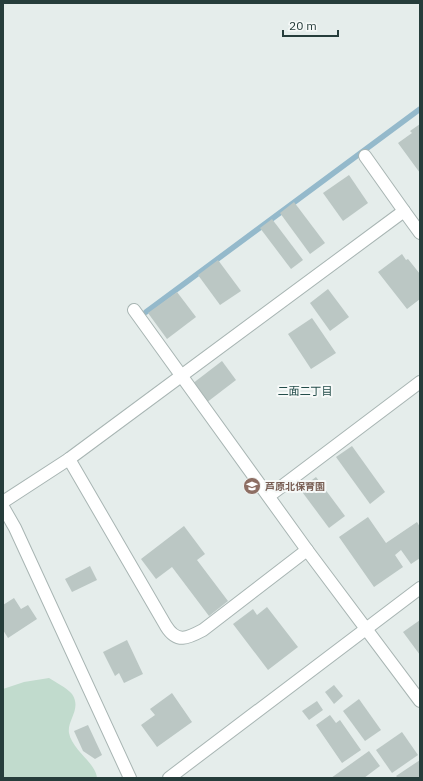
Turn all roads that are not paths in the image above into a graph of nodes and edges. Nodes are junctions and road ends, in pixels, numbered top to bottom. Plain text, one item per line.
1 (365, 156) dead end
2 (404, 211) junction
3 (420, 233) edge
4 (134, 310) dead end
5 (182, 376) junction
6 (420, 382) edge
7 (69, 459) junction
8 (269, 496) junction
9 (3, 502) edge
10 (3, 507) edge
11 (307, 550) junction
12 (420, 588) edge
13 (365, 629) junction
14 (420, 701) edge
15 (130, 778) edge
16 (169, 778) edge

1 - 2 street
2 - 3 street
2 - 5 street
4 - 5 street
5 - 7 street
5 - 8 street
6 - 8 street
7 - 9 street
7 - 11 street
8 - 11 street
10 - 15 street
11 - 13 street
12 - 13 street
13 - 14 street
13 - 16 street

